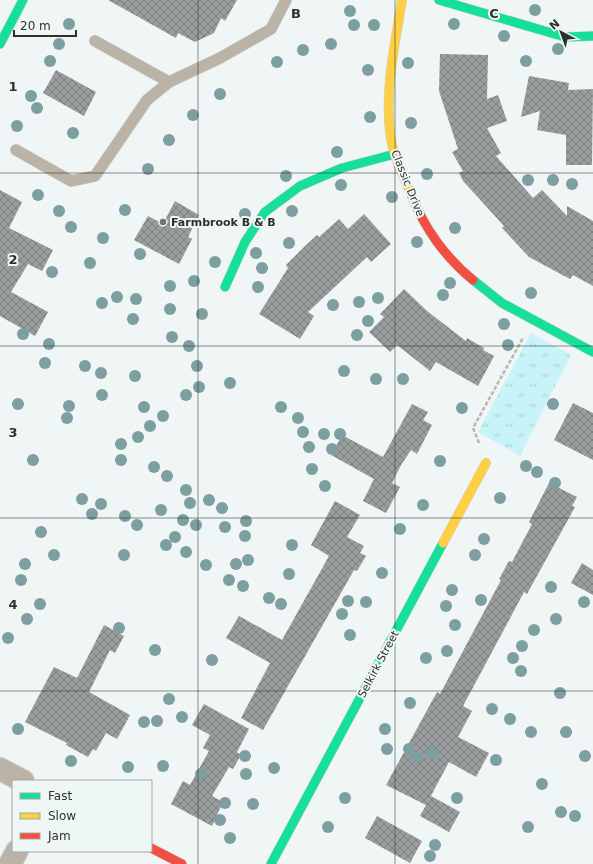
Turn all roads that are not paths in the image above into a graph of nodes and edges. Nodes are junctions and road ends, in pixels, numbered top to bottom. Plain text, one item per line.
1 (23, 0) edge
2 (286, 0) edge
3 (402, 0) edge
4 (439, 0) edge
5 (593, 36) edge
6 (95, 41) dead end
7 (0, 44) edge
8 (169, 82) junction
9 (16, 150) dead end
10 (395, 154) junction
11 (225, 287) dead end
12 (593, 352) edge
13 (486, 464) dead end
14 (0, 769) edge
15 (21, 780) edge
16 (152, 849) edge
17 (16, 852) edge
18 (10, 864) edge
19 (182, 864) edge
20 (271, 864) edge

1 - 7 street
2 - 8 lane
3 - 10 street, Classic Drive
4 - 5 street
6 - 8 lane
8 - 9 lane
10 - 11 street
10 - 12 street, Classic Drive
13 - 20 street, Selkirk Street
14 - 15 street
16 - 19 street
17 - 18 street

